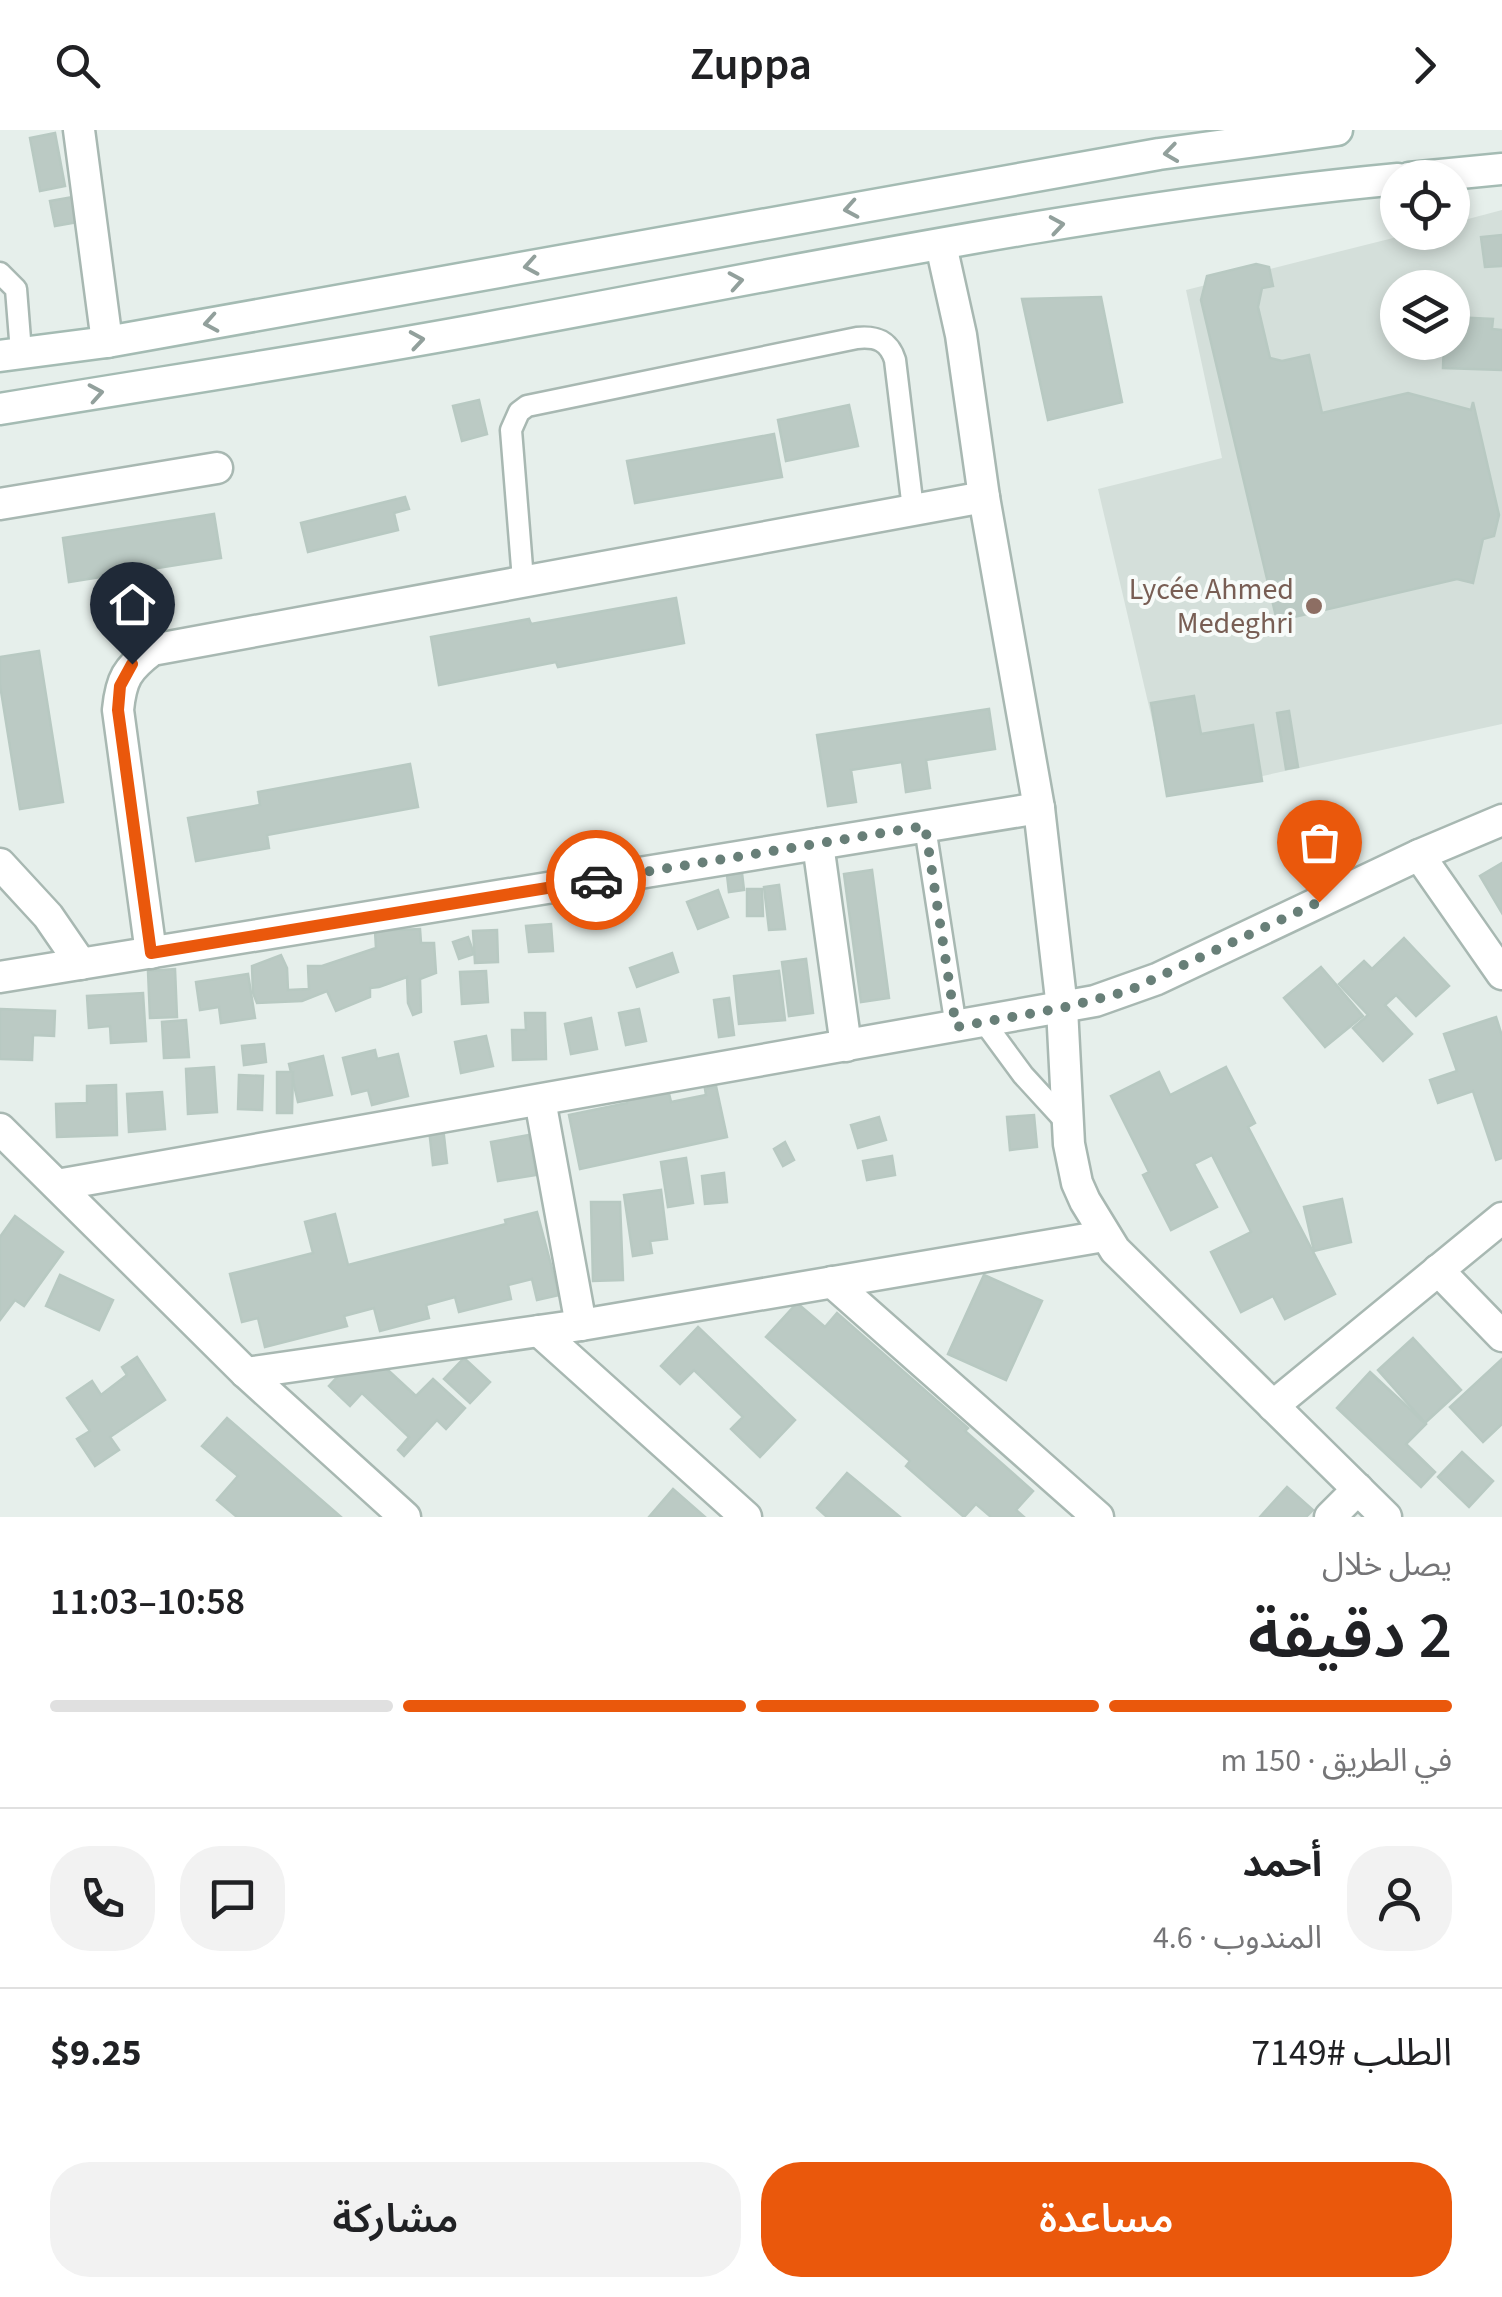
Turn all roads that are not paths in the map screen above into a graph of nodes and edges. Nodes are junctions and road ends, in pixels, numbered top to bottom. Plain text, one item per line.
1 (78, 130) edge
2 (1337, 130) edge
3 (1502, 169) edge
4 (1470, 172) edge
5 (1380, 180) edge
6 (940, 244) junction
7 (0, 273) edge
8 (107, 342) junction
9 (10, 354) edge
10 (0, 409) edge
11 (217, 468) dead end
12 (984, 497) junction
13 (0, 504) edge
14 (913, 509) junction
15 (523, 580) junction
16 (1039, 808) junction
17 (1502, 820) edge
18 (925, 826) junction
19 (818, 844) junction
20 (1419, 855) junction
21 (0, 864) edge
22 (151, 953) junction
23 (81, 964) junction
24 (1502, 974) edge
25 (0, 977) edge
26 (1062, 1008) junction
27 (970, 1024) junction
28 (846, 1046) junction
29 (540, 1100) junction
30 (1067, 1124) junction
31 (0, 1129) edge
32 (57, 1186) junction
33 (1502, 1218) edge
34 (1104, 1236) junction
35 (1438, 1270) junction
36 (832, 1282) junction
37 (581, 1325) junction
38 (539, 1331) junction
39 (1502, 1336) edge
40 (246, 1373) junction
41 (1273, 1406) junction
42 (1358, 1489) junction
43 (404, 1517) edge
44 (746, 1517) edge
45 (1098, 1517) edge
46 (1330, 1517) edge
47 (1386, 1517) edge

1 - 8 street
2 -> 8 street
3 - 4 street
6 -> 5 street
10 -> 6 street
6 - 12 street
7 - 9 lane
8 - 9 street
11 - 13 street
12 - 14 street
12 - 16 street
14 - 15 street
14 - 15 lane
15 - 22 street
16 - 18 street
16 - 26 street
17 - 20 street
18 - 19 street
18 - 27 lane
19 - 22 street
19 - 28 street
20 - 24 street
20 - 26 street
21 - 23 street
22 - 23 street
23 - 25 street
26 - 27 street
26 - 30 street
27 - 28 street
27 - 30 lane
28 - 29 street
29 - 32 street
29 - 37 street
30 - 34 street
31 - 32 street
32 - 40 street
33 - 35 street
34 - 36 street
34 - 41 street
35 - 39 street
35 - 41 street
36 - 37 street
36 - 45 street
37 - 38 street
38 - 40 street
38 - 44 street
40 - 43 street
41 - 42 street
42 - 46 street
42 - 47 street

